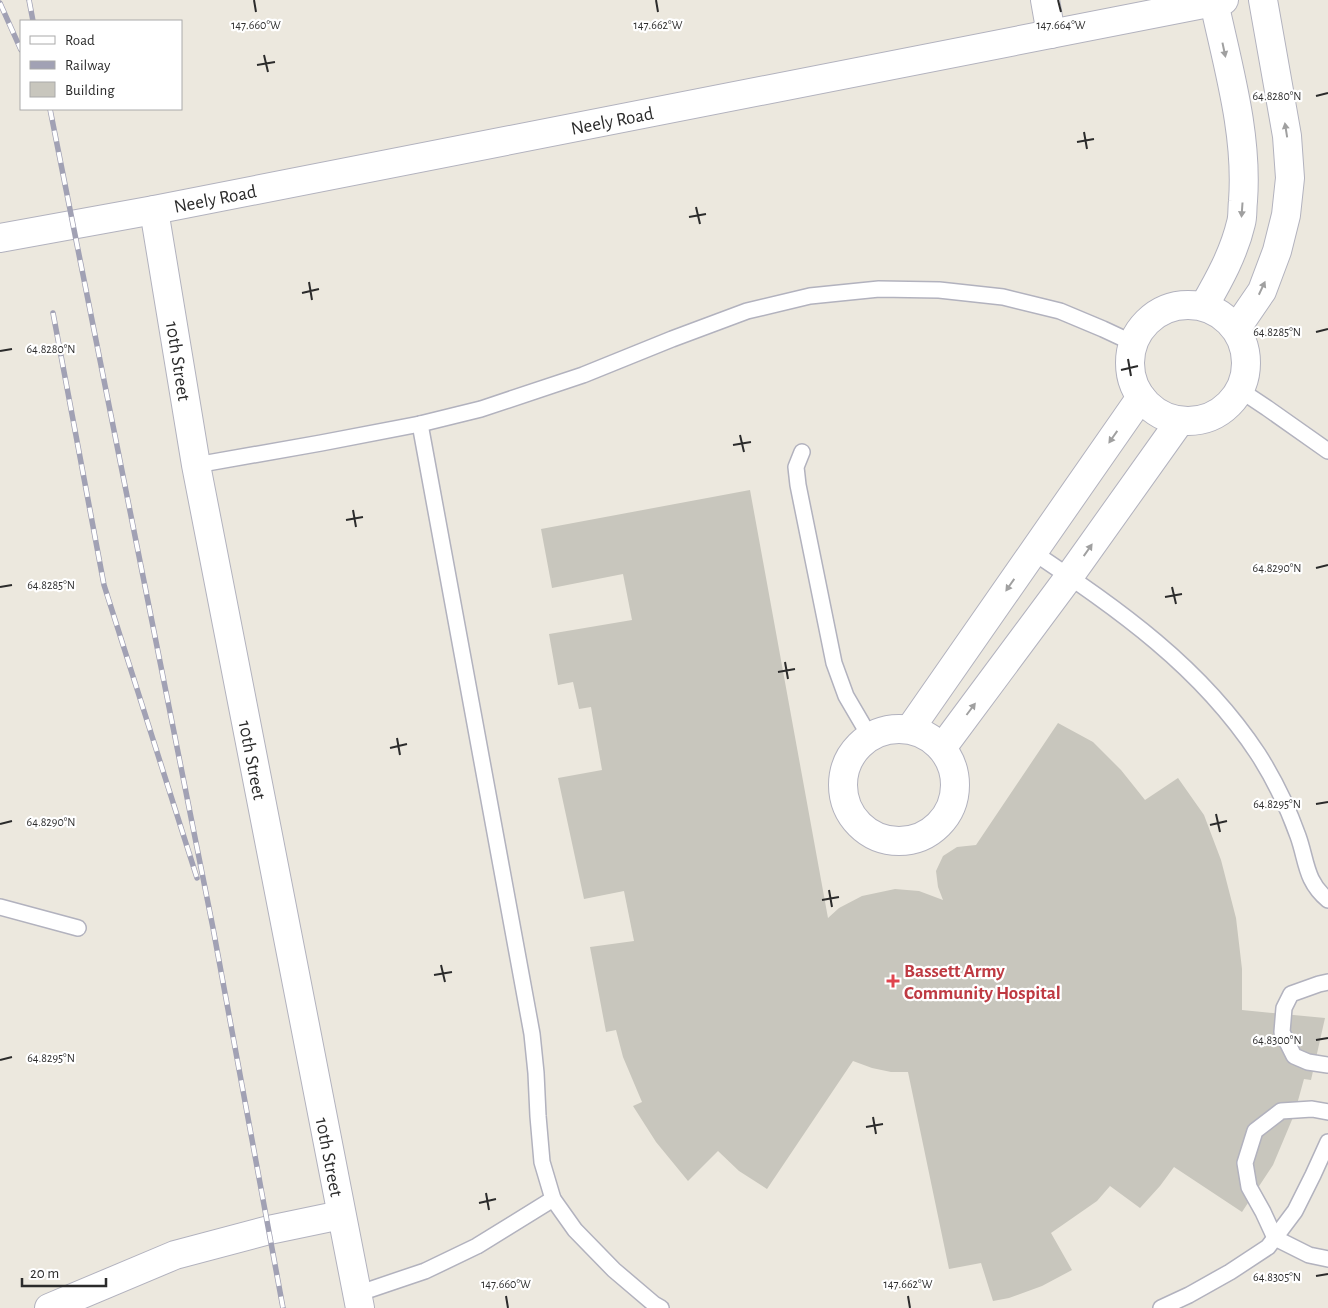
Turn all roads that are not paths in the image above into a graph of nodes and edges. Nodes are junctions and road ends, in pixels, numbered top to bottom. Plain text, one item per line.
1 (1045, 0) edge
2 (1263, 0) edge
3 (1219, 1) edge
4 (1051, 34) junction
5 (154, 210) junction
6 (0, 238) edge
7 (1204, 306) junction
8 (1236, 329) junction
9 (1133, 343) junction
10 (1240, 390) junction
11 (1141, 397) junction
12 (1180, 421) junction
13 (420, 424) junction
14 (1328, 451) edge
15 (802, 452) dead end
16 (196, 465) junction
17 (1033, 552) junction
18 (1070, 576) junction
19 (910, 729) junction
20 (870, 737) junction
21 (942, 748) junction
22 (1328, 900) edge
23 (0, 908) edge
24 (78, 928) dead end
25 (1328, 982) edge
26 (1328, 1065) edge
27 (1328, 1112) edge
28 (1328, 1142) edge
29 (553, 1199) junction
30 (341, 1215) junction
31 (1275, 1238) junction
32 (1328, 1258) edge
33 (358, 1301) edge
34 (50, 1308) edge
35 (661, 1308) edge
36 (1161, 1308) edge

1 - 4 street
8 -> 2 street
3 - 4 street, Neely Road
3 -> 7 street
4 - 5 street, Neely Road
5 - 6 street, Neely Road
5 - 16 street, 10th Street
7 - 8 street
7 - 9 street
8 - 10 street
9 - 11 street
9 - 13 lane
10 - 12 street
10 - 14 lane
11 - 12 street
11 -> 17 street
18 -> 12 street
13 - 16 lane
13 - 29 lane
15 - 20 lane
16 - 30 street, 10th Street
17 - 18 lane
17 -> 19 street
21 -> 18 street
18 - 22 lane
19 - 20 street
19 - 21 street
20 - 21 street
23 - 24 lane
25 - 26 lane
27 - 31 lane
28 - 31 lane
29 - 33 lane
29 - 35 lane
30 - 33 street, 10th Street
30 - 34 street
31 - 32 lane
31 - 36 lane

